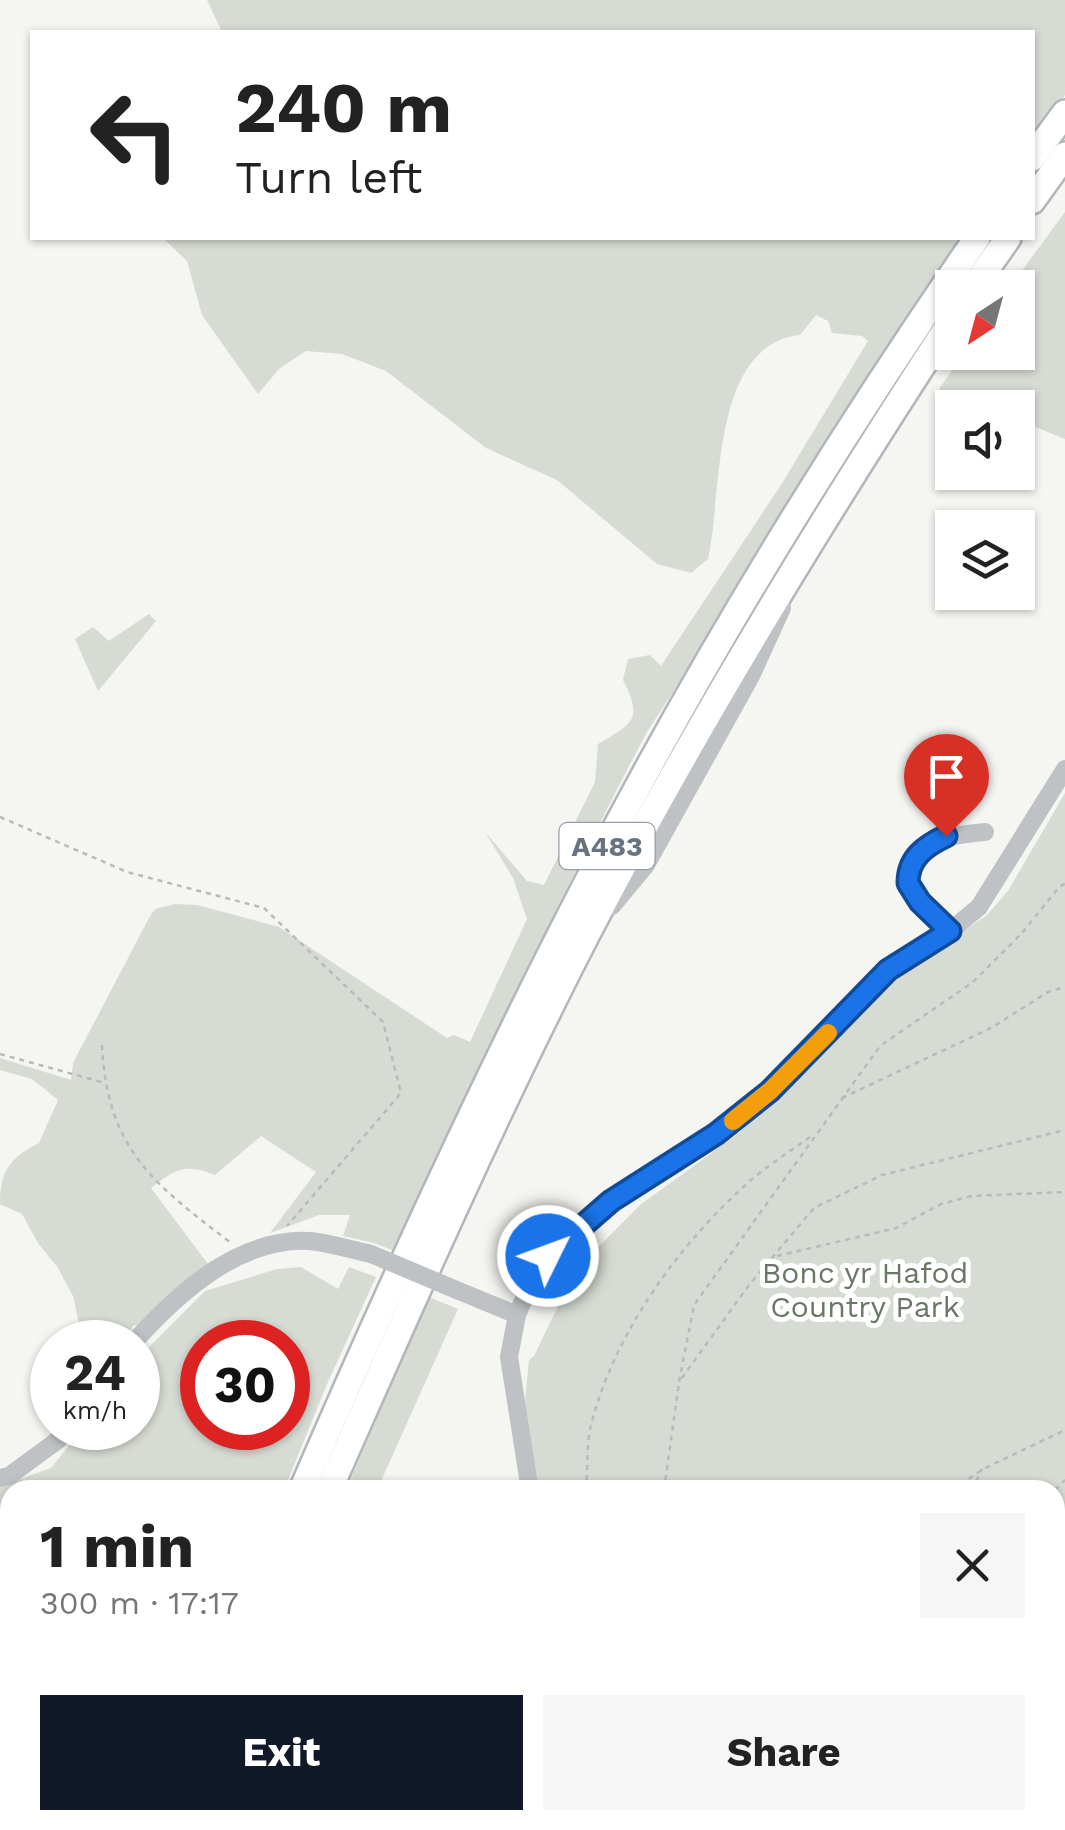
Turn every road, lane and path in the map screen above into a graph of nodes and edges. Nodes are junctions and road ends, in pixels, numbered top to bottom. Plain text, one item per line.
1 (1065, 113) edge
2 (1035, 154) edge
3 (1065, 156) edge
4 (1035, 198) edge
5 (977, 240) edge
6 (1007, 240) edge
7 (986, 270) edge
8 (935, 347) edge
9 (1065, 769) edge
10 (0, 817) edge
11 (985, 832) dead end
12 (1065, 884) edge
13 (950, 931) junction
14 (1065, 987) edge
15 (102, 1046) dead end
16 (0, 1054) edge
17 (106, 1083) junction
18 (841, 1099) junction
19 (1065, 1130) edge
20 (816, 1132) junction
21 (1065, 1192) edge
22 (270, 1247) junction
23 (244, 1254) junction
24 (773, 1257) junction
25 (516, 1315) junction
26 (158, 1320) edge
27 (679, 1382) junction
28 (1065, 1430) edge
29 (45, 1450) edge
30 (983, 1468) junction
31 (0, 1478) edge
32 (306, 1480) edge
33 (333, 1480) edge
34 (528, 1480) edge
35 (587, 1480) edge
36 (665, 1480) edge
37 (966, 1480) edge
38 (977, 1480) edge

1 - 2 highway
3 - 4 highway
5 - 32 highway, A483
6 - 7 highway
8 - 33 highway, A483
9 - 13 street
10 - 22 path
11 - 13 street
12 - 18 path
13 - 25 street
14 - 18 path
15 - 17 path
16 - 17 path
17 - 23 path
18 - 20 path
19 - 24 path
20 - 27 path
20 - 35 path
21 - 24 path
22 - 23 street
22 - 25 street, bridge
23 - 26 street
24 - 27 path
25 - 34 street
27 - 36 path
28 - 30 path
29 - 31 street
30 - 37 path
30 - 38 path

